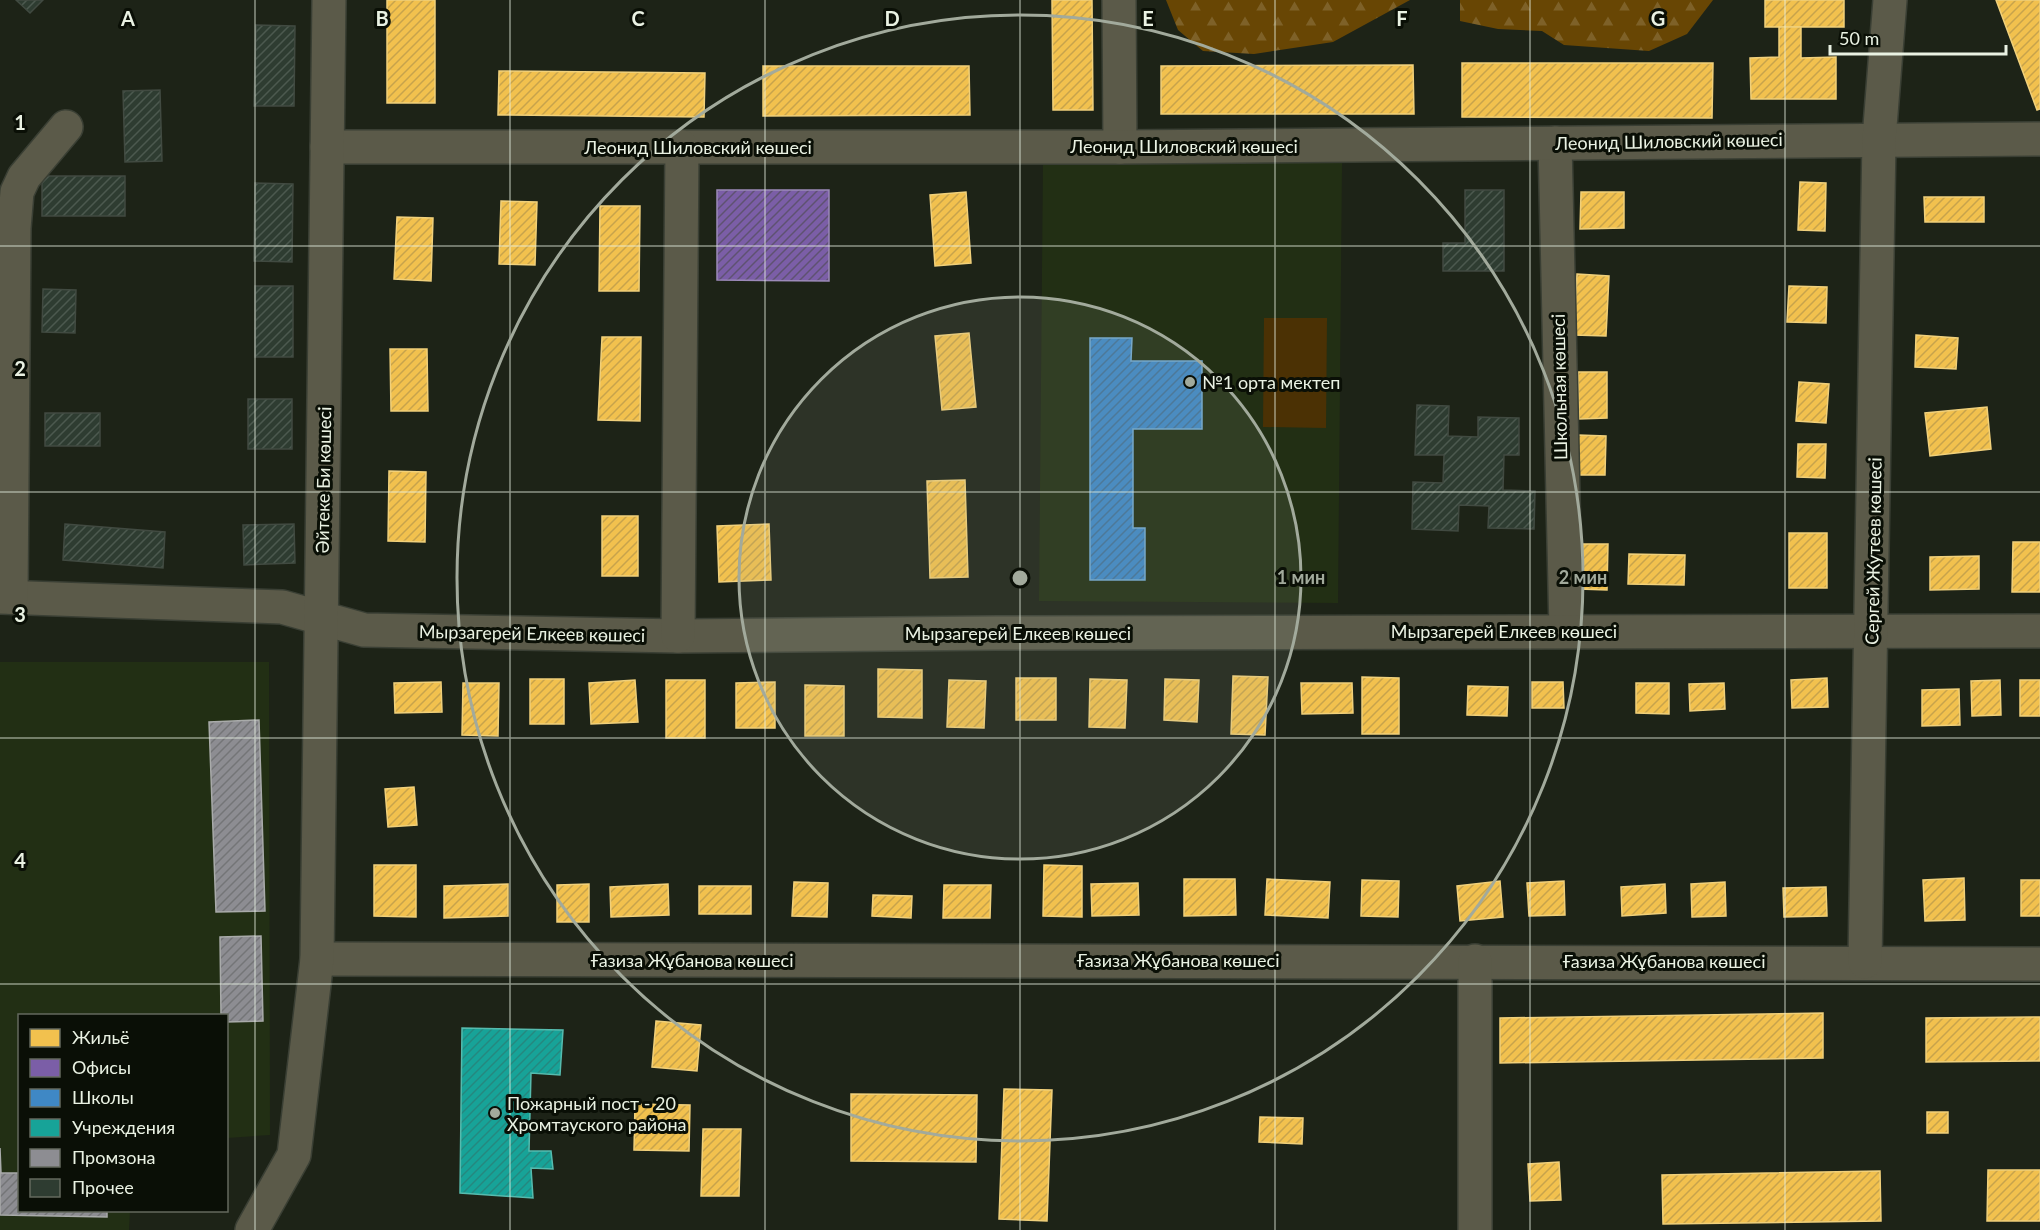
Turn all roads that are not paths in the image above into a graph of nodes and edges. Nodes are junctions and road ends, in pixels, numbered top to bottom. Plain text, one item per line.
1 (329, 0) edge
2 (1119, 0) edge
3 (1890, 0) edge
4 (66, 127) dead end
5 (2040, 139) edge
6 (1879, 140) junction
7 (1554, 142) junction
8 (327, 147) junction
9 (682, 147) junction
10 (1120, 147) junction
11 (6, 597) edge
12 (321, 619) junction
13 (1871, 630) junction
14 (1566, 631) junction
15 (2040, 631) edge
16 (678, 636) junction
17 (317, 959) junction
18 (1475, 961) junction
19 (1865, 962) junction
20 (2040, 964) edge
21 (252, 1230) edge
22 (1475, 1230) edge

1 - 8 street, Әйтеке Би көшесі
2 - 10 street
3 - 6 street, Сергей Жутеев көшесі
4 - 11 street
5 - 6 street, Леонид Шиловский көшесі
6 - 7 street, Леонид Шиловский көшесі
6 - 13 street, Сергей Жутеев көшесі
7 - 10 street, Леонид Шиловский көшесі
7 - 14 street, Школьная көшесі
8 - 9 street, Леонид Шиловский көшесі
8 - 12 street, Әйтеке Би көшесі
9 - 10 street, Леонид Шиловский көшесі
9 - 16 street
11 - 12 street, Мырзагерей Елкеев көшесі
12 - 16 street, Мырзагерей Елкеев көшесі
12 - 17 street, Әйтеке Би көшесі
13 - 14 street, Мырзагерей Елкеев көшесі
13 - 15 street, Мырзагерей Елкеев көшесі
13 - 19 street, Сергей Жутеев көшесі
14 - 16 street, Мырзагерей Елкеев көшесі
17 - 18 street, Ғазиза Жұбанова көшесі
17 - 21 street, Әйтеке Би көшесі
18 - 19 street, Ғазиза Жұбанова көшесі
18 - 22 street
19 - 20 street, Ғазиза Жұбанова көшесі

